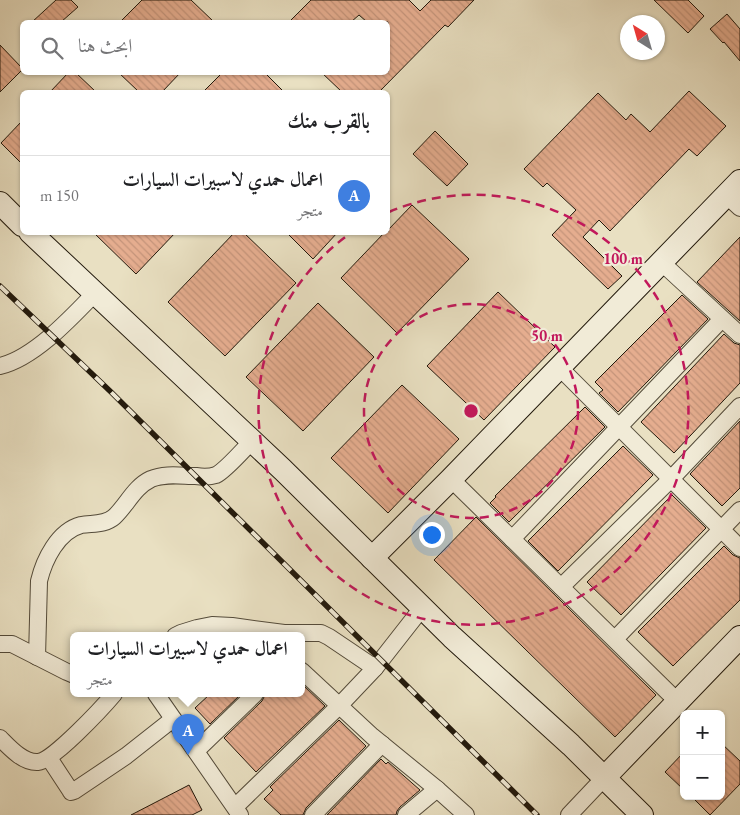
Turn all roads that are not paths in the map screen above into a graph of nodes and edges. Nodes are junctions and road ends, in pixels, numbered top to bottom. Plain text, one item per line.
1 (735, 195) edge
2 (0, 203) edge
3 (20, 223) edge
4 (33, 235) edge
5 (661, 262) junction
6 (95, 293) junction
7 (722, 319) junction
8 (740, 335) edge
9 (0, 366) edge
10 (559, 367) junction
11 (740, 406) edge
12 (620, 427) junction
13 (252, 441) junction
14 (451, 479) junction
15 (670, 479) junction
16 (740, 510) edge
17 (721, 530) junction
18 (512, 539) junction
19 (740, 548) edge
20 (372, 558) junction
21 (561, 587) junction
22 (422, 608) junction
23 (184, 632) edge
24 (277, 632) edge
25 (305, 637) edge
26 (740, 637) edge
27 (615, 639) junction
28 (0, 644) edge
29 (37, 657) junction
30 (375, 668) junction
31 (70, 673) edge
32 (305, 674) edge
33 (111, 697) edge
34 (158, 697) edge
35 (252, 697) edge
36 (677, 701) junction
37 (339, 706) junction
38 (174, 719) junction
39 (0, 738) edge
40 (382, 744) junction
41 (196, 751) junction
42 (49, 758) junction
43 (604, 778) junction
44 (437, 789) junction
45 (238, 811) edge
46 (313, 815) edge
47 (406, 815) edge
48 (466, 815) edge
49 (569, 815) edge
50 (642, 815) edge

1 - 5 street
2 - 3 street
4 - 6 street
5 - 7 street
5 - 10 street
6 - 9 street
6 - 13 street
7 - 8 street
7 - 12 street
10 - 12 street
10 - 14 street
11 - 15 street
12 - 15 street
12 - 18 street
13 - 20 street
13 - 29 street
14 - 18 street
14 - 20 street
15 - 17 street
15 - 21 street
16 - 17 street
17 - 19 street
17 - 27 street
18 - 21 street
20 - 22 street
21 - 27 street
22 - 30 street
22 - 43 street
23 - 24 street
25 - 30 street
26 - 36 street
27 - 36 street
28 - 29 street
29 - 31 street
30 - 37 street
32 - 37 street
33 - 42 street
34 - 38 street
35 - 41 street
36 - 43 street
37 - 40 street
37 - 45 street
38 - 41 street
38 - 42 street
39 - 42 street
40 - 44 street
40 - 46 street
41 - 45 street
43 - 49 street
43 - 50 street
44 - 47 street
44 - 48 street

